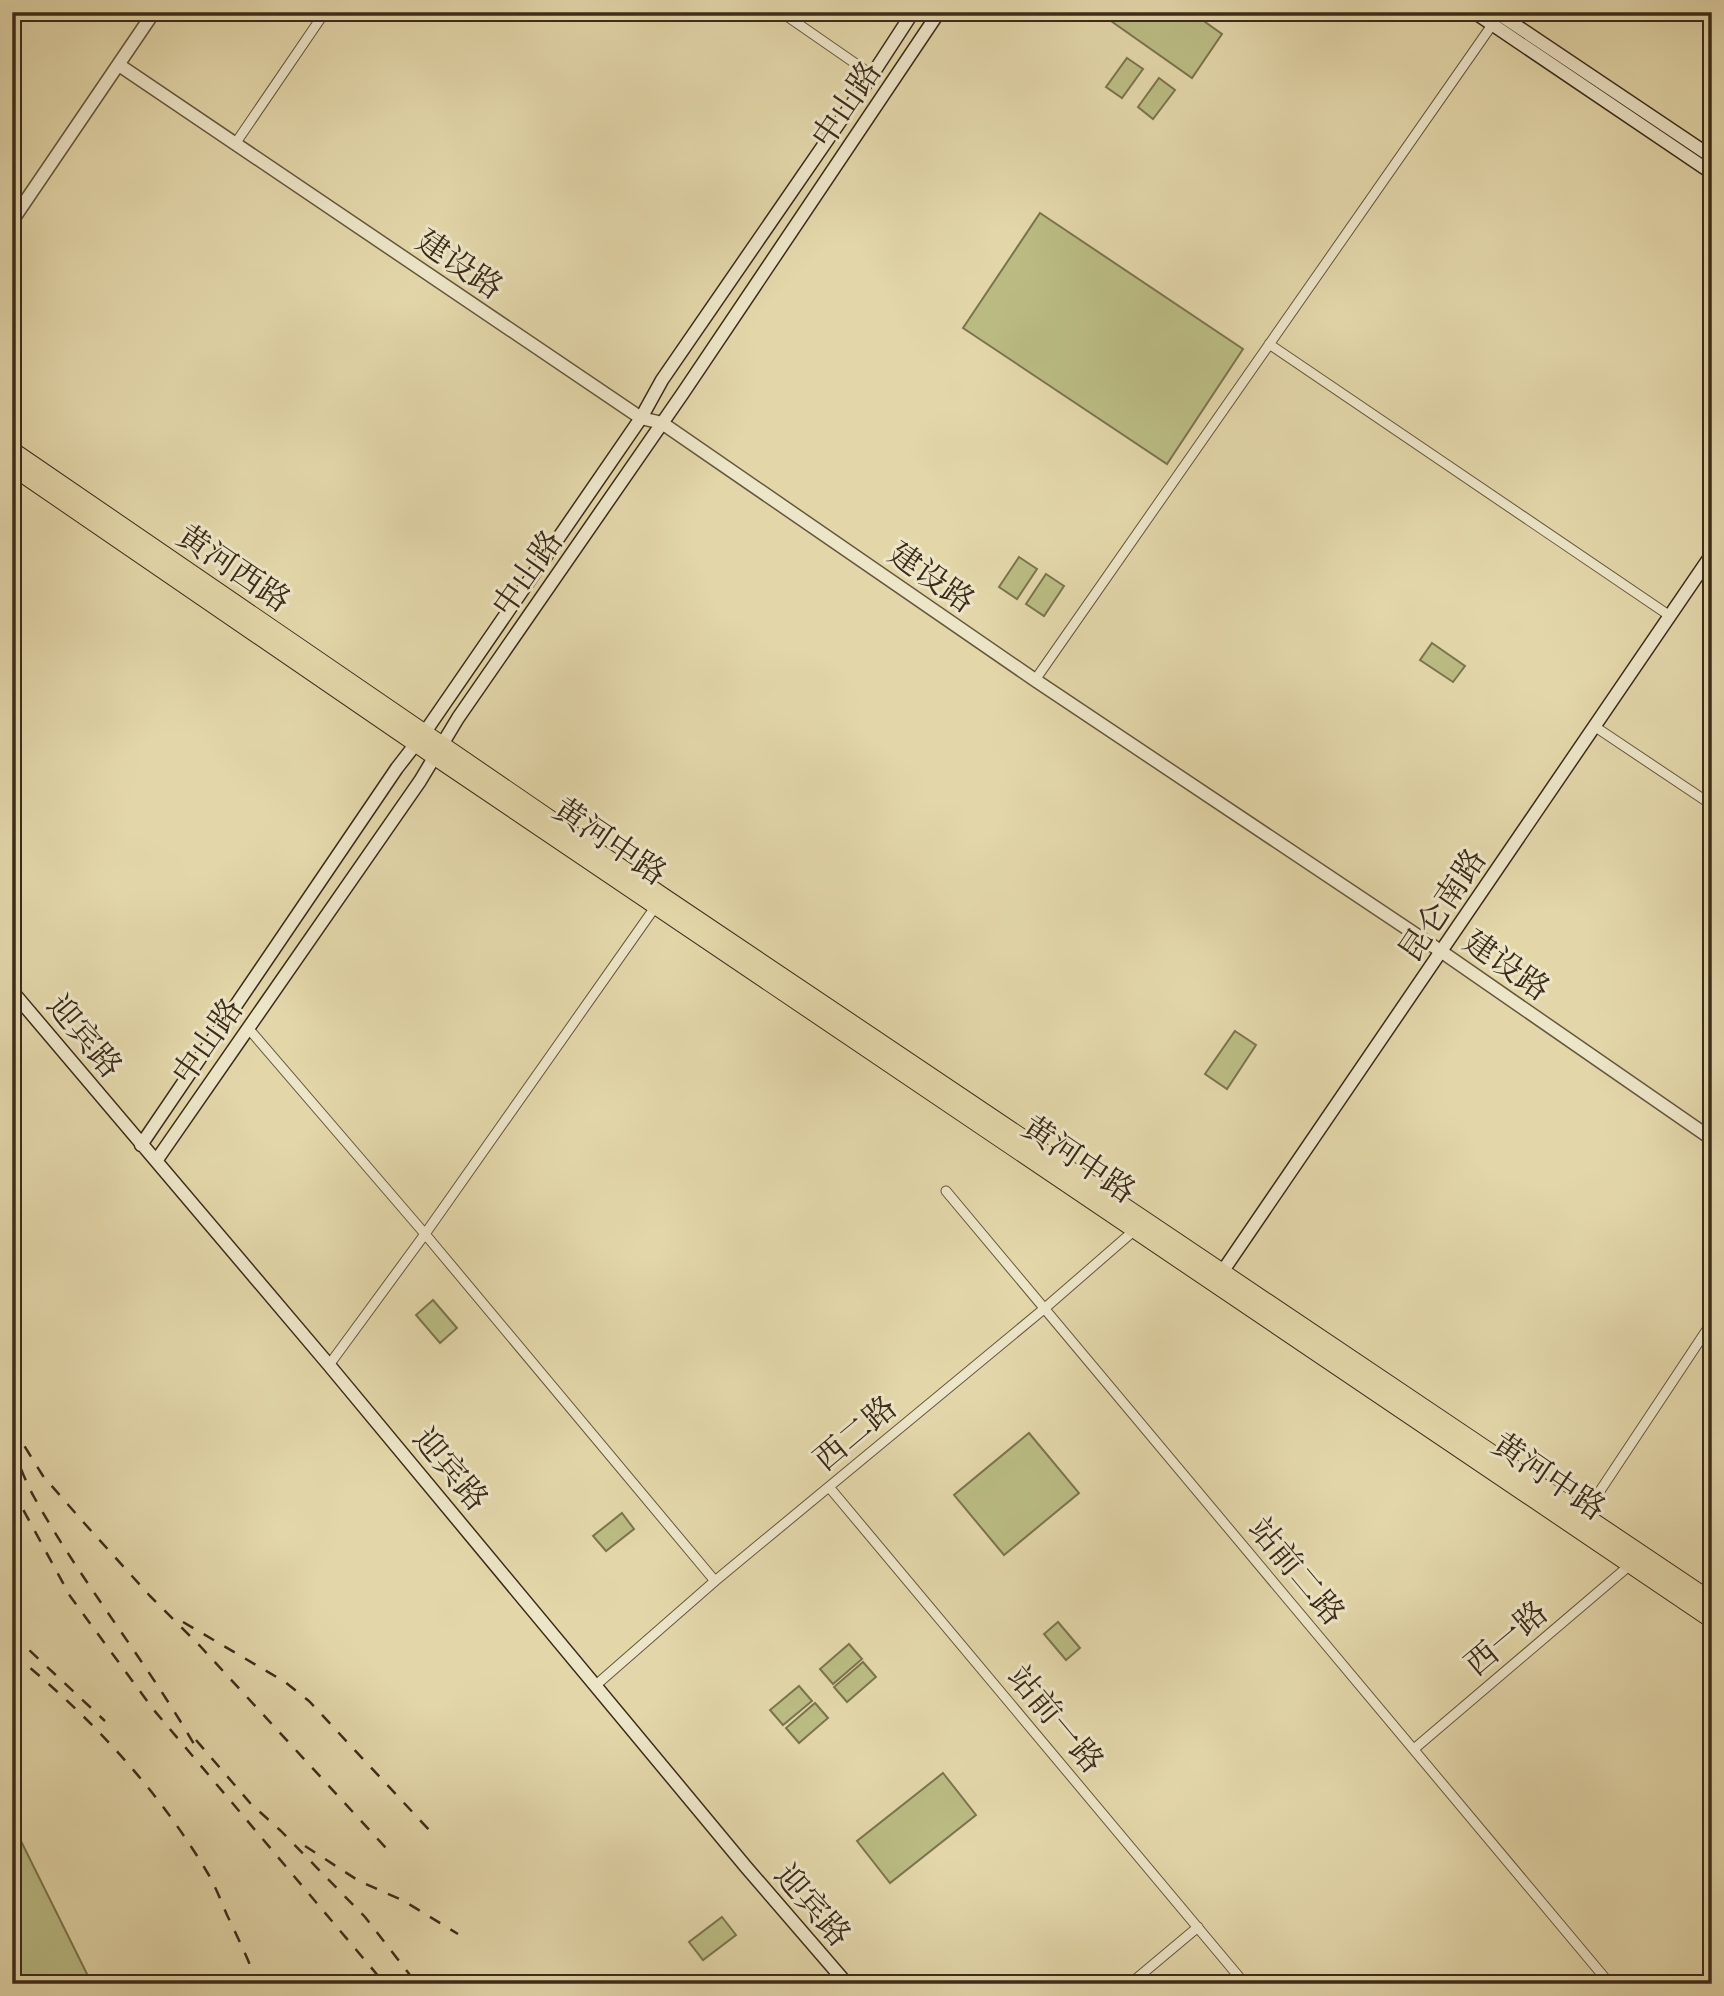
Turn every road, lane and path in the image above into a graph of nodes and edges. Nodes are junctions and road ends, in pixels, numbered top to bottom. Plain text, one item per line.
1 (154, 12) edge
2 (325, 12) edge
3 (781, 12) edge
4 (913, 12) edge
5 (939, 12) edge
6 (1474, 12) edge
7 (1494, 18) edge
8 (119, 65) junction
9 (872, 75) junction
10 (236, 144) junction
11 (1712, 157) edge
12 (1712, 173) edge
13 (12, 221) edge
14 (1269, 344) junction
15 (641, 418) junction
16 (662, 423) junction
17 (12, 450) edge
18 (12, 467) edge
19 (1712, 554) edge
20 (1670, 616) junction
21 (1035, 680) junction
22 (1594, 726) junction
23 (420, 737) junction
24 (439, 751) junction
25 (1712, 805) edge
26 (659, 901) junction
27 (1442, 952) junction
28 (12, 990) edge
29 (248, 1028) junction
30 (1712, 1139) edge
31 (141, 1145) junction
32 (156, 1161) junction
33 (946, 1191) dead end
34 (1139, 1224) junction
35 (425, 1234) junction
36 (1218, 1278) junction
37 (1045, 1308) junction
38 (1712, 1322) edge
39 (329, 1365) junction
40 (829, 1487) junction
41 (1584, 1515) junction
42 (1630, 1565) junction
43 (715, 1581) junction
44 (1712, 1601) edge
45 (1712, 1620) edge
46 (596, 1685) junction
47 (1414, 1749) junction
48 (1198, 1927) junction
49 (847, 1984) edge
50 (1130, 1984) edge
51 (1245, 1984) edge
52 (1610, 1984) edge

1 - 8 main road
2 - 10 street
3 - 9 street
4 - 9 main road, 中山路
5 - 16 main road, 中山路
6 - 7 main road
7 - 11 main road
7 - 12 main road
7 - 14 street
8 - 10 main road, 建设路
8 - 13 main road
9 - 15 main road, 中山路
10 - 15 main road, 建设路
14 - 20 street
14 - 21 street
15 - 16 main road, 建设路
15 - 23 main road, 中山路
16 - 21 main road, 建设路
16 - 24 main road, 中山路
17 - 23 highway, 黄河西路
18 - 23 highway, 黄河西路
19 - 20 main road, 昆仑南路
20 - 22 main road, 昆仑南路
21 - 27 main road, 建设路
22 - 25 street
22 - 27 main road, 昆仑南路
23 - 24 highway, 黄河中路
23 - 31 main road, 中山路
24 - 26 highway, 黄河中路
24 - 29 main road, 中山路
26 - 34 highway, 黄河中路
26 - 35 street
27 - 30 main road, 建设路
27 - 36 main road, 昆仑南路
28 - 31 main road, 迎宾路
29 - 32 main road, 中山路
29 - 35 street
31 - 32 main road, 迎宾路
32 - 39 main road, 迎宾路
33 - 37 street, 站前二路
34 - 36 highway, 黄河中路
34 - 37 street, 西二路
35 - 39 street
35 - 43 street
36 - 41 highway, 黄河中路
36 - 42 highway, 黄河中路
37 - 40 street, 西二路
37 - 47 street, 站前二路
38 - 41 street
39 - 46 main road, 迎宾路
40 - 43 street, 西二路
40 - 48 street, 站前一路
41 - 44 highway, 黄河中路
42 - 45 highway, 黄河中路
42 - 47 street, 西一路
43 - 46 street, 西二路
46 - 49 main road, 迎宾路
47 - 52 street, 站前二路
48 - 50 street
48 - 51 street, 站前一路

